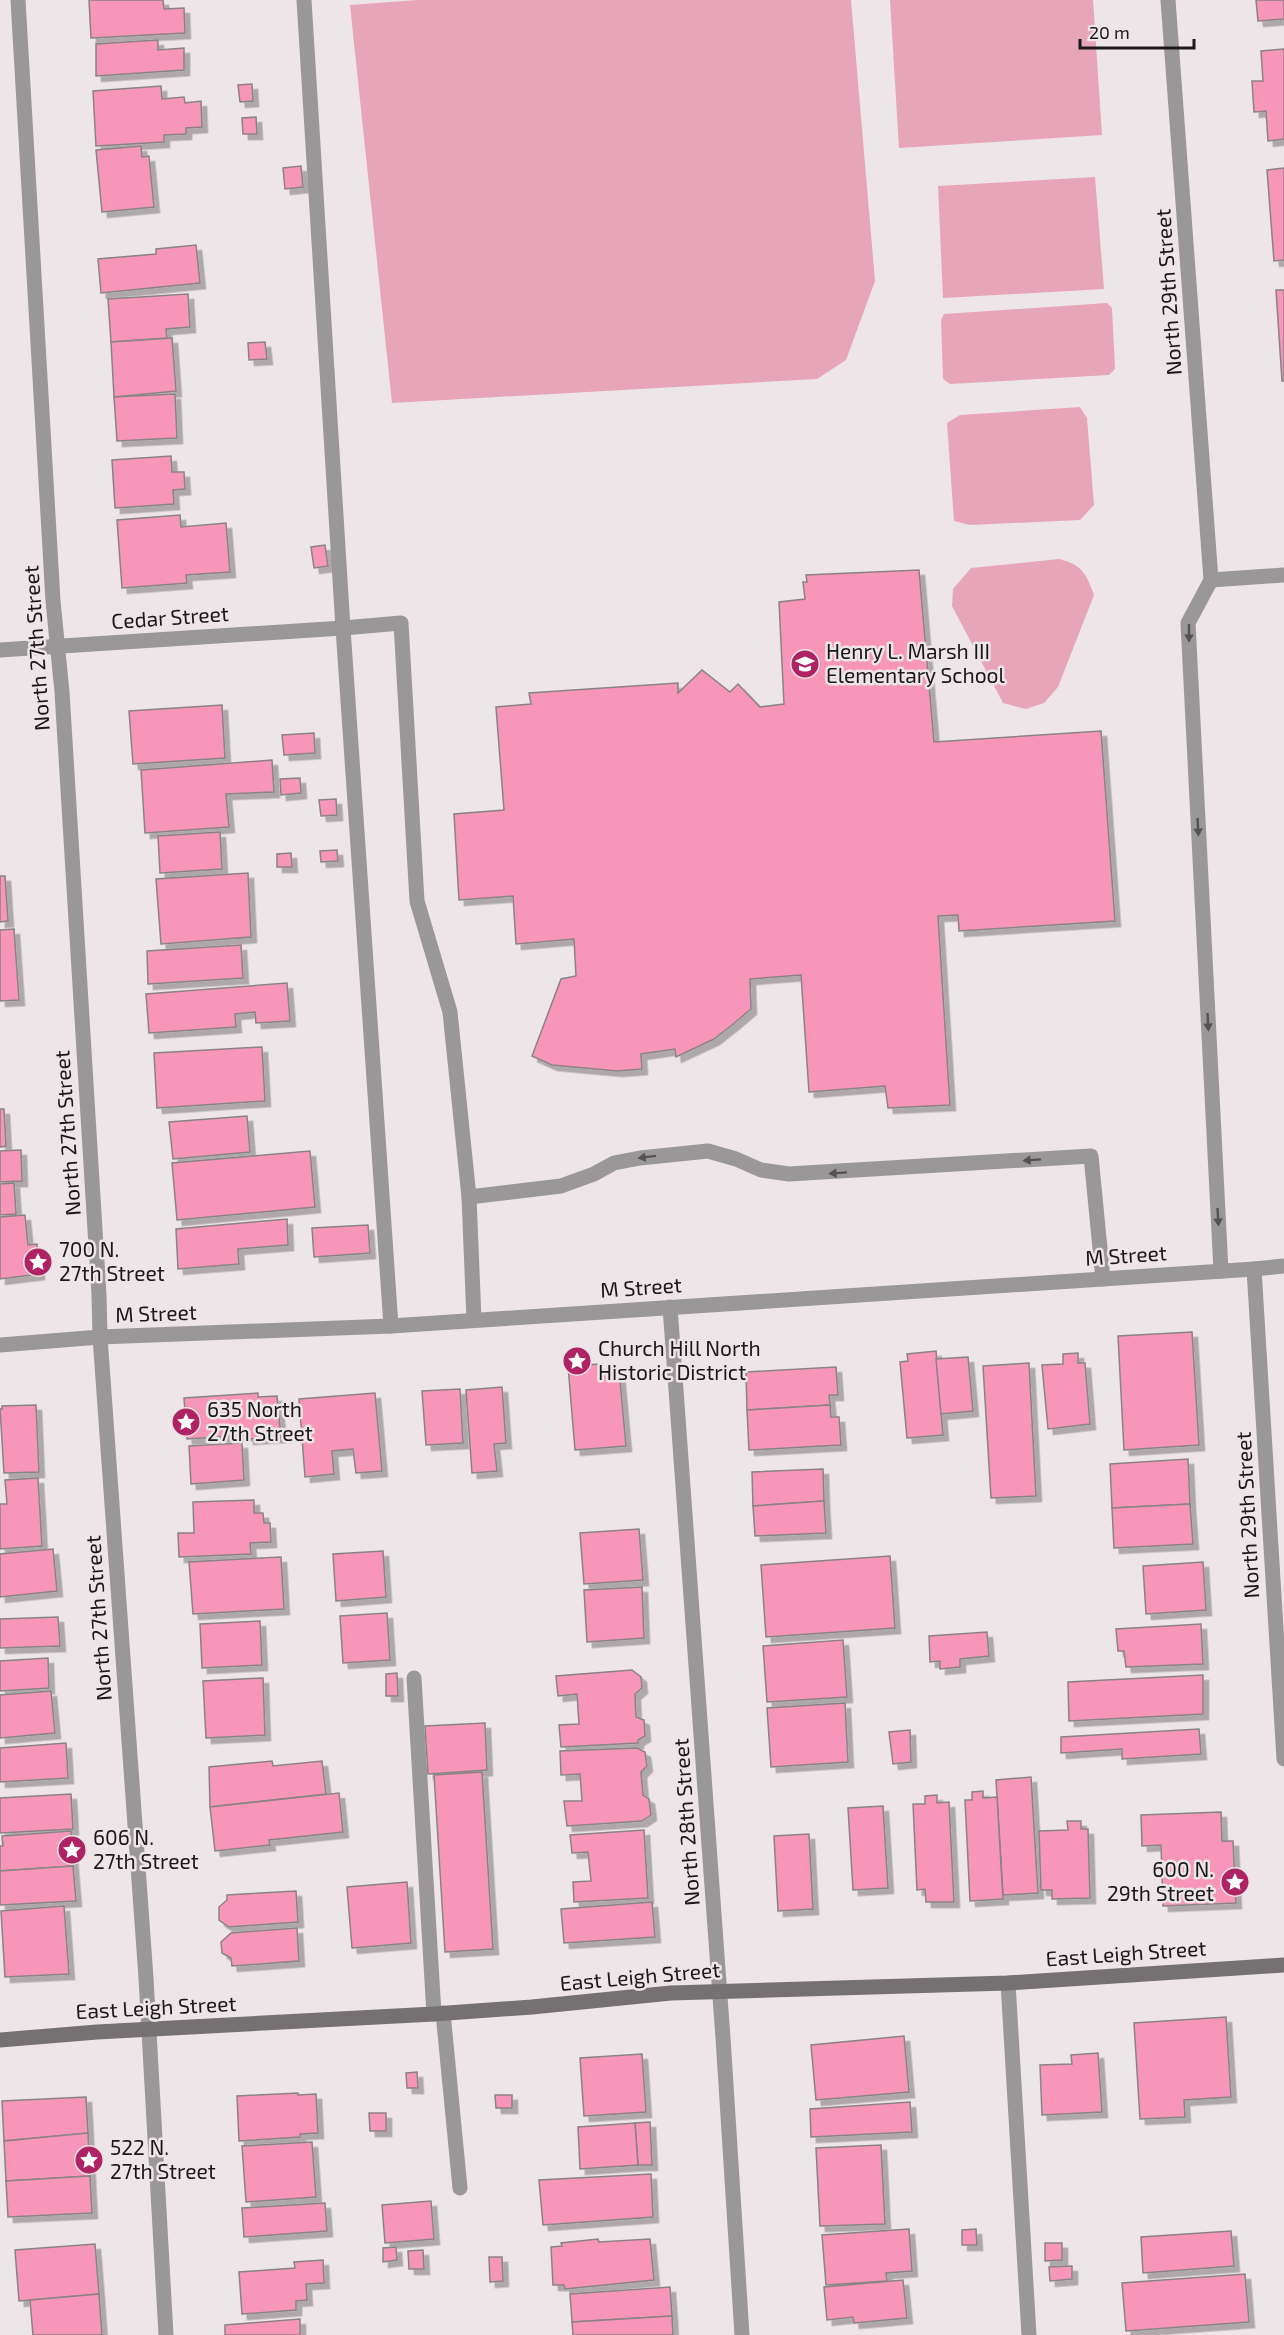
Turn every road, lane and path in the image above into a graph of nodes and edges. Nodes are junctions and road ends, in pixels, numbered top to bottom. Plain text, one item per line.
1 (18, 0) edge
2 (304, 0) edge
3 (1168, 0) edge
4 (1284, 575) edge
5 (1211, 580) junction
6 (343, 628) junction
7 (57, 646) junction
8 (0, 650) edge
9 (469, 1197) junction
10 (1284, 1266) edge
11 (1254, 1269) junction
12 (1221, 1271) junction
13 (1103, 1279) junction
14 (670, 1307) junction
15 (474, 1320) junction
16 (391, 1326) junction
17 (100, 1337) junction
18 (0, 1345) edge
19 (414, 1678) dead end
20 (1283, 1714) edge
21 (1284, 1759) edge
22 (1284, 1965) edge
23 (1008, 1983) junction
24 (720, 1991) junction
25 (439, 2014) junction
26 (148, 2030) junction
27 (0, 2040) edge
28 (460, 2188) dead end
29 (166, 2335) edge
30 (741, 2335) edge
31 (1029, 2335) edge

1 - 7 street, North 27th Street
2 - 6 street
3 - 5 street, North 29th Street
4 - 5 street
5 -> 12 street
6 - 7 street, Cedar Street
6 - 9 street, Cedar Street
6 - 16 street
7 - 8 street, Cedar Street
7 - 17 street, North 27th Street
13 -> 9 street
9 - 15 street
10 - 11 street, M Street
11 - 12 street, M Street
11 - 20 street, North 29th Street
12 - 13 street, M Street
13 - 14 street, M Street
14 - 15 street, M Street
14 - 24 street, North 28th Street
15 - 16 street, M Street
16 - 17 street, M Street
17 - 18 street, M Street
17 - 26 street, North 27th Street
19 - 25 street
20 - 21 street, North 29th Street
22 - 23 street, East Leigh Street
23 - 24 street, East Leigh Street
23 - 31 street
24 - 25 street, East Leigh Street
24 - 30 street, North 28th Street
25 - 26 street, East Leigh Street
25 - 28 street
26 - 27 street, East Leigh Street
26 - 29 street, North 27th Street

